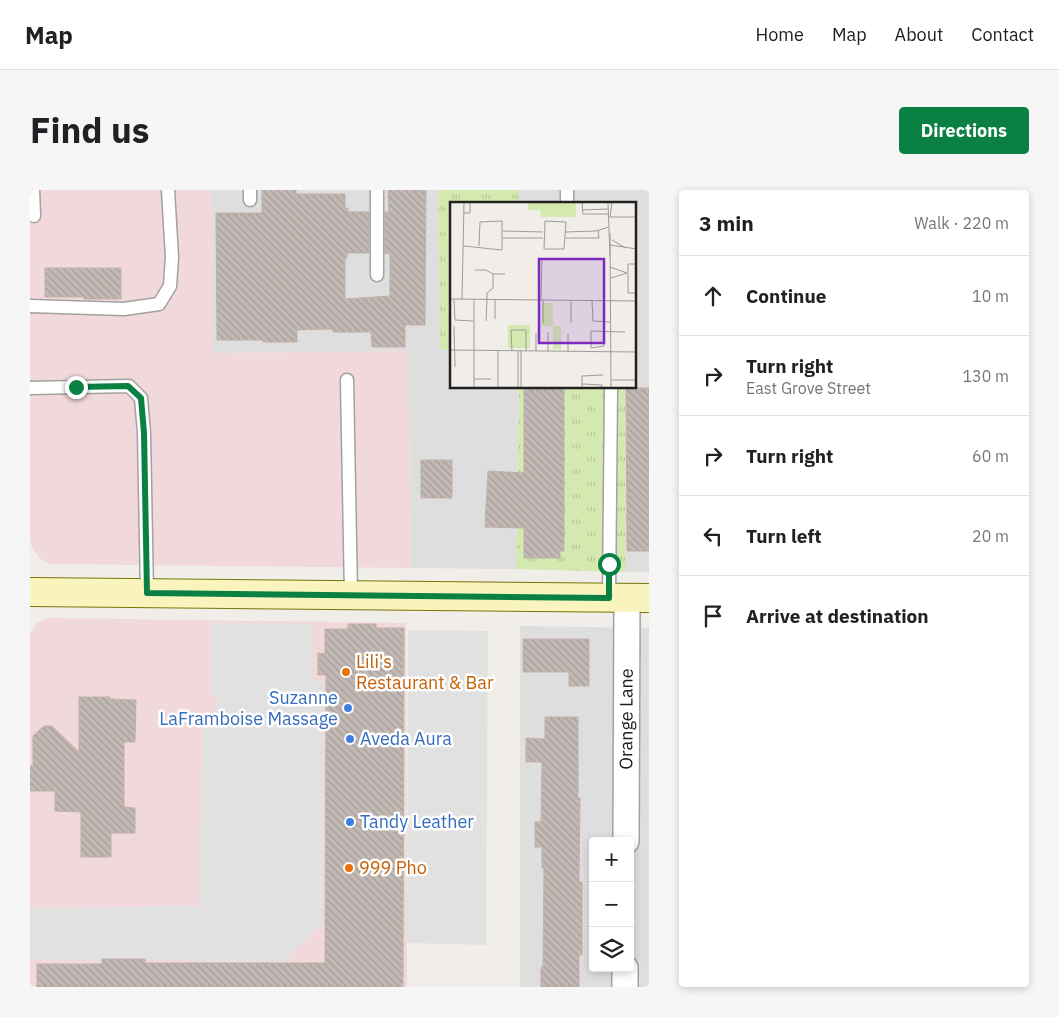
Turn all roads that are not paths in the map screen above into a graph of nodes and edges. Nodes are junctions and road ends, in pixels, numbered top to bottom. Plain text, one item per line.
1 (33, 190) edge
2 (168, 190) edge
3 (377, 190) edge
4 (34, 216) dead end
5 (378, 275) dead end
6 (30, 306) edge
7 (347, 380) dead end
8 (30, 388) edge
9 (611, 389) edge
10 (30, 592) edge
11 (147, 593) junction
12 (351, 595) junction
13 (628, 598) edge
14 (626, 837) edge
15 (625, 972) edge
16 (625, 987) edge

1 - 4 lane
2 - 6 lane
3 - 5 lane
7 - 12 lane
8 - 11 lane
9 - 13 lane
10 - 11 street
11 - 12 street
12 - 13 street
13 - 14 street, Orange Lane
15 - 16 street

